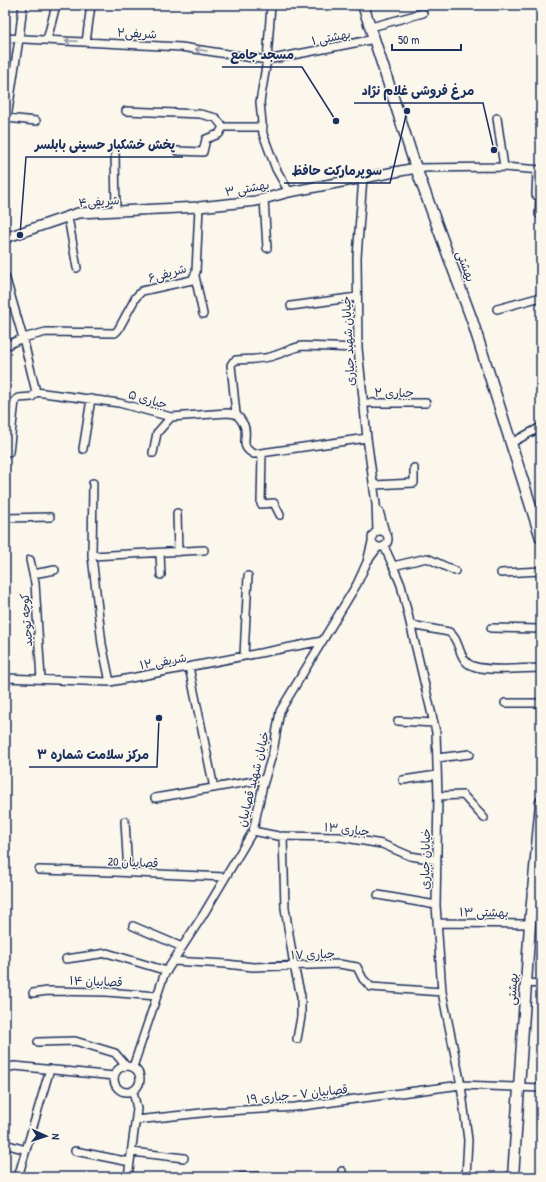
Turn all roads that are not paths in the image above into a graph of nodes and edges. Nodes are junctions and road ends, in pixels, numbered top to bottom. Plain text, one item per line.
1 (22, 5) edge
2 (56, 5) edge
3 (91, 5) edge
4 (271, 5) edge
5 (363, 5) edge
6 (423, 13) dead end
7 (371, 27) junction
8 (5, 38) edge
9 (19, 39) junction
10 (375, 39) junction
11 (47, 40) junction
12 (86, 42) junction
13 (267, 60) junction
14 (126, 111) dead end
15 (497, 118) dead end
16 (36, 121) dead end
17 (223, 127) junction
18 (263, 127) junction
19 (177, 151) dead end
20 (115, 153) dead end
21 (504, 167) junction
22 (416, 168) junction
23 (539, 170) edge
24 (363, 177) junction
25 (289, 192) junction
26 (264, 198) junction
27 (200, 207) junction
28 (116, 211) junction
29 (541, 214) edge
30 (68, 217) junction
31 (5, 238) edge
32 (267, 248) dead end
33 (77, 268) dead end
34 (5, 276) edge
35 (195, 276) junction
36 (357, 297) junction
37 (541, 297) edge
38 (291, 306) dead end
39 (497, 309) dead end
40 (203, 314) dead end
41 (23, 338) junction
42 (5, 346) edge
43 (358, 348) junction
44 (36, 392) junction
45 (91, 399) junction
46 (363, 403) junction
47 (426, 403) dead end
48 (236, 414) junction
49 (171, 417) junction
50 (541, 427) edge
51 (367, 438) junction
52 (511, 443) junction
53 (83, 449) dead end
54 (9, 452) dead end
55 (153, 453) dead end
56 (262, 453) junction
57 (414, 468) dead end
58 (93, 483) dead end
59 (374, 485) junction
60 (376, 504) junction
61 (178, 513) dead end
62 (280, 515) dead end
63 (50, 517) dead end
64 (5, 518) edge
65 (377, 531) junction
66 (385, 532) junction
67 (541, 538) edge
68 (372, 542) junction
69 (381, 547) junction
70 (204, 550) dead end
71 (178, 552) junction
72 (160, 553) junction
73 (92, 556) junction
74 (30, 560) dead end
75 (366, 562) junction
76 (393, 566) junction
77 (55, 570) dead end
78 (455, 571) dead end
79 (541, 571) edge
80 (501, 573) dead end
81 (33, 574) junction
82 (161, 575) dead end
83 (248, 576) dead end
84 (411, 625) junction
85 (491, 628) dead end
86 (541, 629) edge
87 (322, 641) junction
88 (244, 656) junction
89 (189, 668) junction
90 (541, 668) edge
91 (5, 678) edge
92 (41, 679) junction
93 (110, 682) junction
94 (505, 703) dead end
95 (541, 703) edge
96 (398, 721) dead end
97 (434, 723) junction
98 (470, 754) dead end
99 (437, 758) junction
100 (437, 775) junction
101 (265, 779) junction
102 (403, 780) dead end
103 (214, 788) junction
104 (438, 796) junction
105 (155, 798) dead end
106 (541, 802) edge
107 (484, 818) dead end
108 (125, 820) dead end
109 (253, 831) junction
110 (283, 836) junction
111 (436, 860) junction
112 (40, 870) dead end
113 (128, 873) junction
114 (225, 877) junction
115 (378, 895) dead end
116 (436, 905) junction
117 (536, 909) edge
118 (437, 923) junction
119 (530, 924) junction
120 (133, 926) dead end
121 (182, 947) junction
122 (66, 959) dead end
123 (173, 961) junction
124 (294, 966) junction
125 (167, 971) junction
126 (526, 983) junction
127 (541, 984) edge
128 (442, 992) junction
129 (33, 994) dead end
130 (157, 996) junction
131 (297, 1039) dead end
132 (38, 1042) dead end
133 (130, 1066) junction
134 (5, 1068) edge
135 (50, 1069) junction
136 (114, 1076) junction
137 (461, 1085) junction
138 (518, 1087) junction
139 (541, 1088) edge
140 (133, 1091) junction
141 (136, 1120) junction
142 (5, 1144) edge
143 (26, 1150) junction
144 (75, 1151) dead end
145 (132, 1152) junction
146 (184, 1158) dead end
147 (130, 1162) junction
148 (241, 1176) edge
149 (18, 1177) edge
150 (128, 1177) edge
151 (269, 1177) edge
152 (466, 1177) edge
153 (513, 1177) edge

1 - 9 street
2 - 11 street
3 - 12 street
4 - 13 street
5 - 7 main road, بهشتی
6 - 7 street
7 - 10 main road, بهشتی
8 - 9 street, شریفی۲
9 - 11 street, شریفی۲
9 - 16 street
10 - 13 street, بهشتی ۱
10 - 22 main road, بهشتی
12 -> 11 street, شریفی۲
13 -> 12 street, شریفی۲
13 - 18 street
14 - 17 street
15 - 21 street
17 - 18 street
17 - 19 street
18 - 25 street
20 - 28 street
21 - 22 street
21 - 23 street
22 - 24 street, بهشتی ۳
22 - 52 main road, بهشتی
23 - 29 street
24 - 25 street, بهشتی ۳
24 - 36 street, خیابان شهید جباری
25 - 26 street, بهشتی ۳
26 - 27 street, بهشتی ۳
26 - 32 street
27 - 28 street, شریفی۴
27 - 35 street, شریفی۶
28 - 30 street, شریفی۴
30 - 31 street, شریفی۴
30 - 33 street
34 - 41 street
35 - 40 street
35 - 41 street, شریفی۶
36 - 38 street
36 - 43 street, خیابان شهید جباری
37 - 39 street
41 - 42 street, شریفی۶
41 - 44 street
43 - 46 street, خیابان شهید جباری
43 - 48 street
44 - 45 street, جباری ۵
44 - 54 street
45 - 49 street, جباری ۵
45 - 53 street
46 - 47 street, جباری ۲
46 - 51 street, خیابان شهید جباری
48 - 49 street, جباری ۵
48 - 56 street
49 - 55 street
50 - 52 street
51 - 56 street
51 - 59 street, خیابان شهید جباری
52 - 67 main road, بهشتی
56 - 62 street
57 - 59 street
58 - 73 street
59 - 60 street, خیابان شهید جباری
60 - 65 street
60 - 66 street
61 - 71 street
63 - 64 street
65 - 66 street
65 - 68 street
66 - 69 street
68 - 69 street
68 - 75 street
69 - 75 street
69 - 76 street, خیابان جباری
70 - 71 street
71 - 72 street
72 - 73 street
72 - 82 street
73 - 93 street
74 - 81 street, کوچه توحید
75 - 87 street, خیابان شهید قصابیان
76 - 78 street
76 - 84 street, خیابان جباری
77 - 81 street
79 - 80 street
81 - 92 street, کوچه توحید
83 - 88 street
84 - 90 street
84 - 97 street, خیابان جباری
85 - 86 street
87 - 88 street, شریفی ۱۲
87 - 101 street, خیابان شهید قصابیان
88 - 89 street, شریفی ۱۲
89 - 93 street, شریفی ۱۲
89 - 103 street
91 - 92 street, شریفی ۱۲
92 - 93 street, شریفی ۱۲
94 - 95 street
96 - 97 street
97 - 99 street, خیابان جباری
98 - 99 street
99 - 100 street, خیابان جباری
100 - 102 street
100 - 104 street, خیابان جباری
101 - 103 street
101 - 109 street, خیابان شهید قصابیان
103 - 105 street
104 - 107 street
104 - 111 street, خیابان جباری
106 - 117 main road, بهشتی
108 - 113 street
109 - 110 street, جباری ۱۳
109 - 114 street, خیابان شهید قصابیان
110 - 111 street, جباری ۱۳
110 - 124 street
111 - 116 street, خیابان جباری
112 - 113 street, قصابیان 20
113 - 114 street, قصابیان 20
114 - 121 street, خیابان شهید قصابیان
115 - 116 street
116 - 118 street, خیابان جباری
117 - 119 main road, بهشتی
118 - 119 street, بهشتی ۱۳
118 - 128 street, خیابان جباری
119 - 126 main road, بهشتی
120 - 121 street
121 - 123 street, خیابان شهید قصابیان
122 - 125 street
123 - 124 street, جباری ۱۷
123 - 125 street, خیابان شهید قصابیان
124 - 128 street, جباری ۱۷
124 - 131 street
125 - 130 street, خیابان شهید قصابیان
126 - 127 street
126 - 138 main road, بهشتی
128 - 137 street, خیابان جباری
129 - 130 street, قصابیان ۱۴
130 - 133 street, خیابان شهید قصابیان
132 - 133 street
133 - 136 street
133 - 140 street
134 - 135 street
135 - 136 street
135 - 143 street
136 - 140 street
137 - 138 street, قصابيان ۷ - جباری ۱۹
137 - 141 street, قصابيان ۷ - جباری ۱۹
137 - 152 street, خیابان جباری
138 - 139 street, قصابيان ۷ - جباری ۱۹
138 - 153 main road, بهشتی
140 - 141 street
141 - 145 street
142 - 143 street
143 - 149 street
144 - 147 street
145 - 146 street
145 - 147 street
147 - 150 street
148 - 151 street

